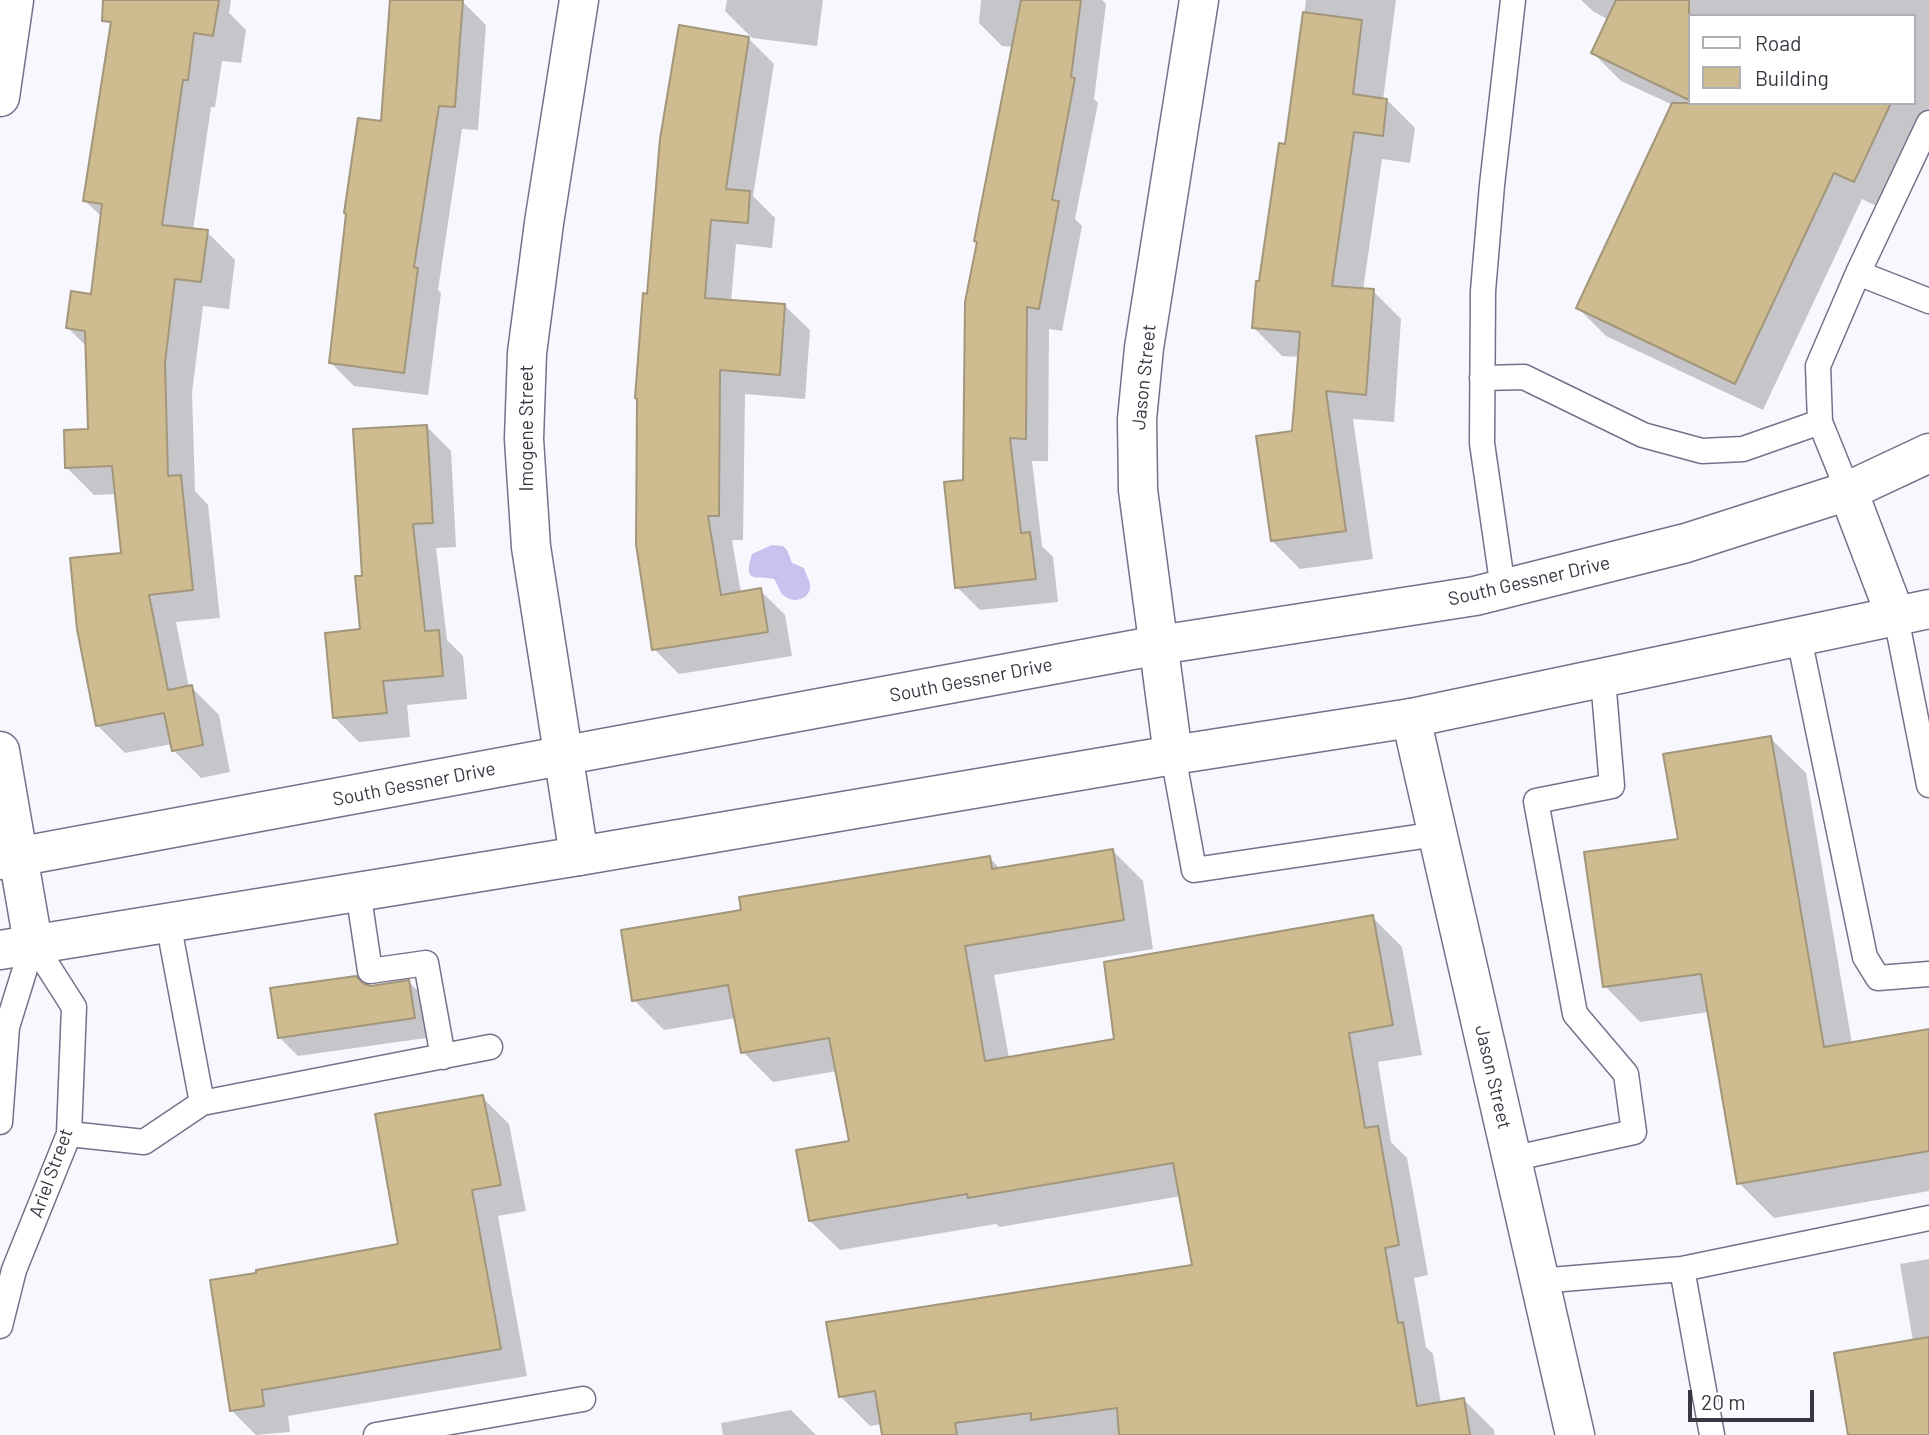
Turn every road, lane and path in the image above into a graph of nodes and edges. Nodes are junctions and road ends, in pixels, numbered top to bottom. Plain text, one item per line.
1 (14, 0) edge
2 (579, 0) edge
3 (1199, 0) edge
4 (1513, 0) edge
5 (0, 97) edge
6 (1929, 123) edge
7 (1858, 273) junction
8 (1929, 301) edge
9 (1482, 378) junction
10 (1820, 422) junction
11 (1929, 453) edge
12 (1848, 491) junction
13 (1503, 589) junction
14 (1912, 613) edge
15 (1799, 638) junction
16 (1159, 645) junction
17 (1603, 679) junction
18 (1410, 718) junction
19 (0, 751) edge
20 (564, 755) junction
21 (1173, 755) junction
22 (1929, 785) edge
23 (1437, 834) junction
24 (579, 856) junction
25 (9, 859) edge
26 (358, 891) junction
27 (168, 922) junction
28 (17, 947) edge
29 (1929, 974) edge
30 (490, 1047) dead end
31 (443, 1057) junction
32 (202, 1103) junction
33 (0, 1122) edge
34 (69, 1134) junction
35 (1511, 1159) junction
36 (1929, 1218) edge
37 (1682, 1269) junction
38 (1539, 1281) junction
39 (0, 1326) edge
40 (583, 1399) dead end
41 (376, 1435) edge
42 (1575, 1435) edge
43 (1712, 1435) edge

1 - 5 main road
2 - 20 main road, Imogene Street
3 - 16 main road, Jason Street
4 - 9 lane
6 - 7 lane
7 - 8 lane
7 - 10 lane
9 - 10 lane
9 - 13 lane
10 - 12 lane
11 - 12 main road, South Gessner Drive
12 - 13 main road, South Gessner Drive
12 - 14 main road
13 - 16 main road, South Gessner Drive
14 - 15 main road
14 - 22 lane
15 - 17 main road
15 - 29 lane
16 - 20 main road, South Gessner Drive
16 - 21 main road, Jason Street
17 - 18 main road
17 - 35 lane
18 - 21 main road
18 - 23 main road, Jason Street
19 - 25 main road, Ariel Street
20 - 24 main road, Imogene Street
20 - 25 main road, South Gessner Drive
21 - 23 lane
21 - 24 main road
23 - 35 main road, Jason Street
24 - 26 main road
25 - 28 main road, Ariel Street
26 - 27 main road
26 - 31 lane
27 - 28 main road
27 - 32 lane
28 - 33 lane, Ariel Street
28 - 34 lane, Ariel Street
30 - 31 lane
31 - 32 lane
32 - 34 lane
34 - 39 lane, Ariel Street
35 - 38 main road, Jason Street
36 - 37 lane
37 - 38 lane
37 - 43 lane
38 - 42 main road, Jason Street
40 - 41 lane

